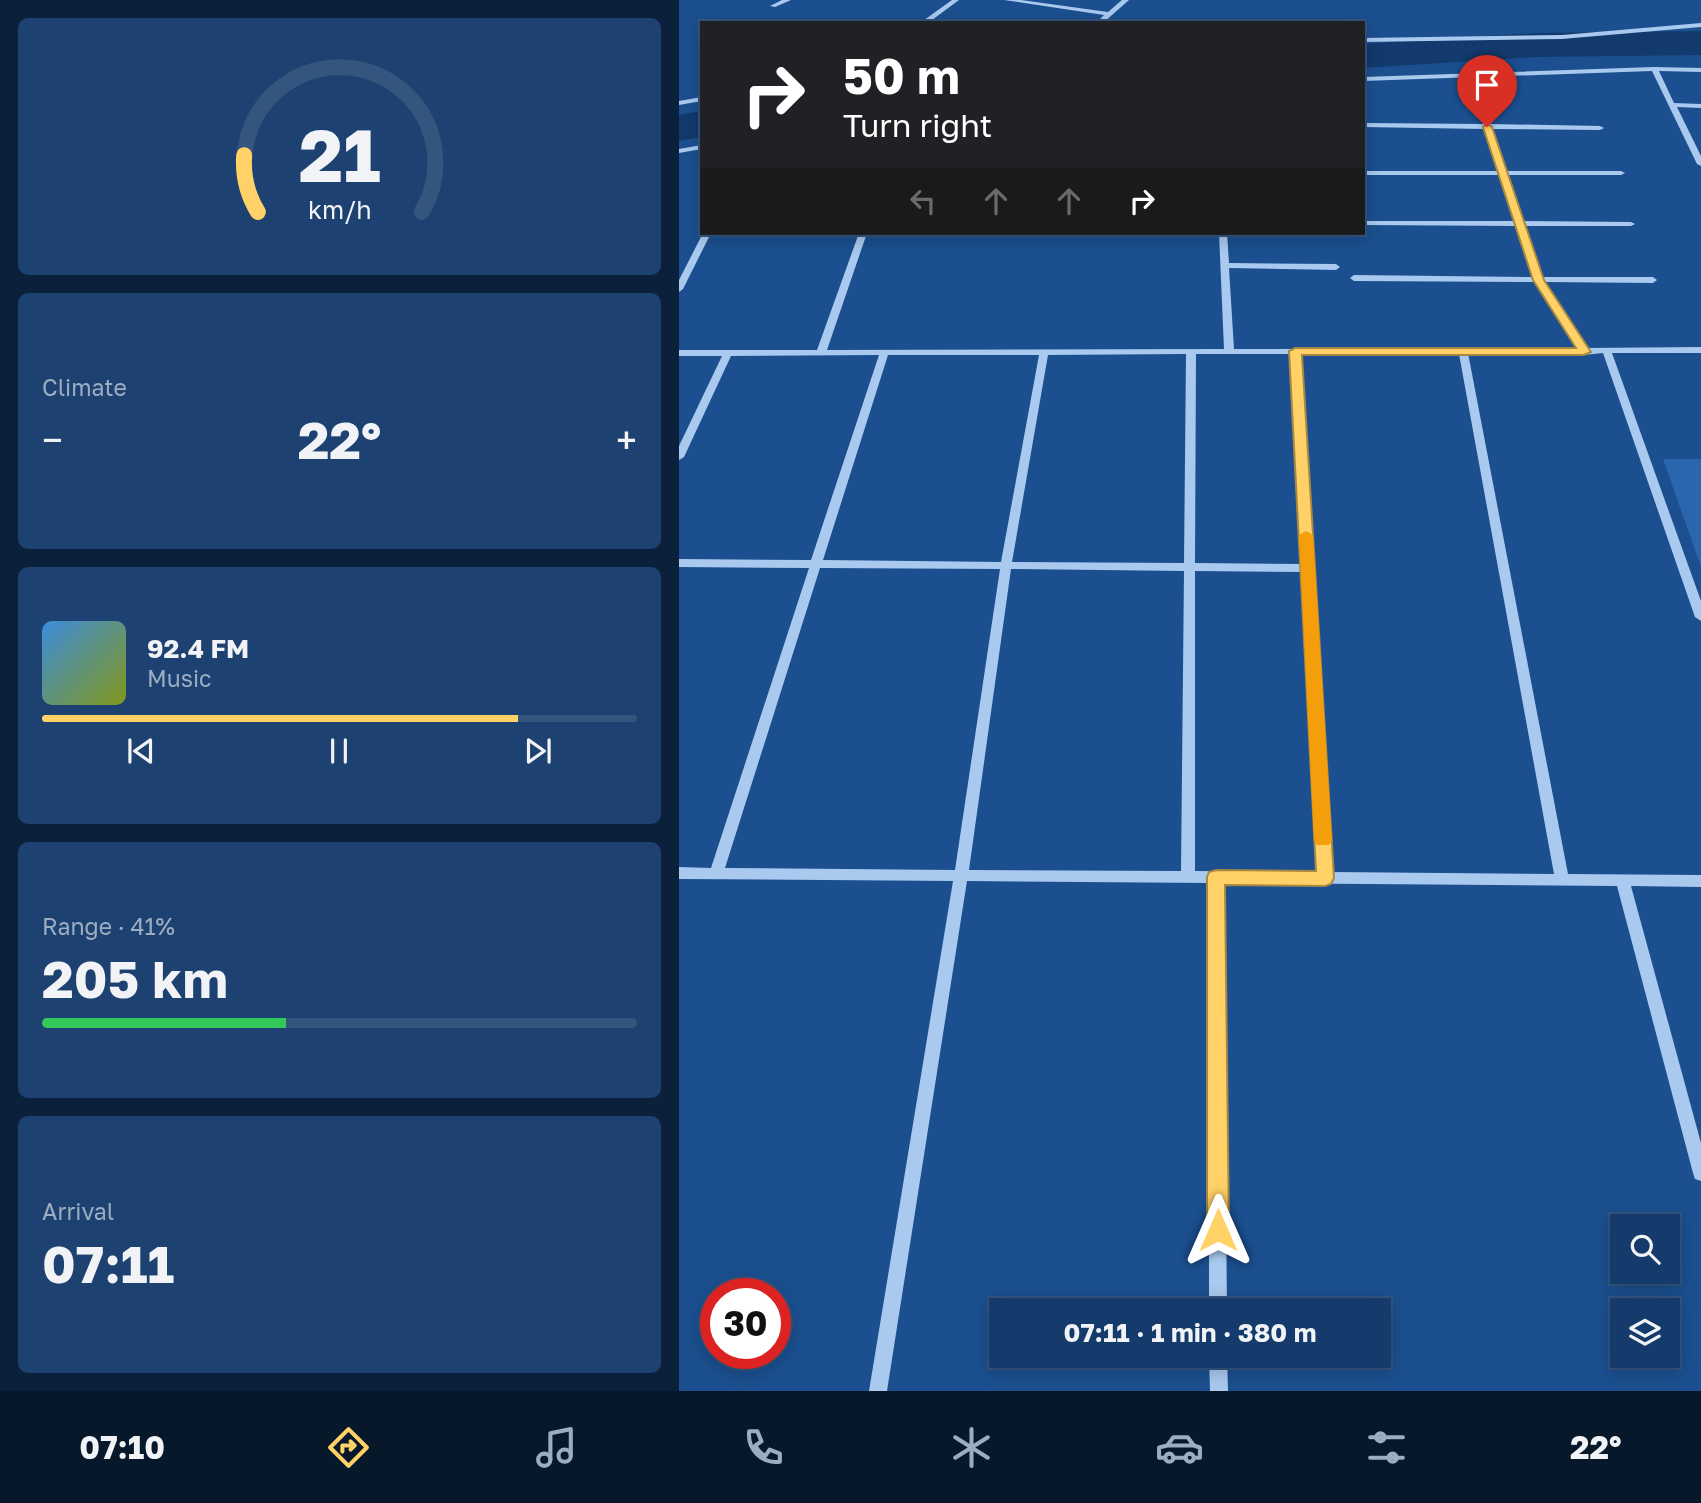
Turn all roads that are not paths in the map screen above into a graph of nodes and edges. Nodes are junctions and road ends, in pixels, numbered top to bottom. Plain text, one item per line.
1 (788, 0) edge
2 (956, 0) edge
3 (1007, 0) edge
4 (1126, 0) edge
5 (773, 6) dead end
6 (1110, 14) junction
7 (926, 21) edge
8 (1101, 21) edge
9 (1701, 26) edge
10 (1365, 40) edge
11 (1654, 69) junction
12 (1701, 70) edge
13 (1365, 79) edge
14 (1483, 97) dead end
15 (700, 99) edge
16 (679, 103) edge
17 (1672, 105) junction
18 (1701, 106) edge
19 (1365, 125) edge
20 (1487, 127) junction
21 (1600, 128) dead end
22 (700, 147) edge
23 (679, 150) edge
24 (1700, 160) edge
25 (1365, 173) edge
26 (1503, 173) junction
27 (1621, 173) dead end
28 (1365, 223) edge
29 (1520, 223) junction
30 (1631, 224) dead end
31 (706, 235) edge
32 (862, 235) edge
33 (1223, 235) edge
34 (1224, 265) junction
35 (1336, 267) dead end
36 (1355, 278) dead end
37 (1538, 280) junction
38 (1653, 281) dead end
39 (679, 289) edge
40 (1701, 350) edge
41 (1295, 351) junction
42 (1462, 351) junction
43 (1044, 352) junction
44 (1191, 352) junction
45 (1229, 352) junction
46 (1584, 352) junction
47 (1607, 352) junction
48 (679, 353) edge
49 (729, 353) junction
50 (821, 353) junction
51 (884, 353) junction
52 (679, 457) edge
53 (679, 563) edge
54 (815, 564) junction
55 (1006, 565) junction
56 (1188, 567) junction
57 (1308, 568) junction
58 (1701, 617) edge
59 (716, 873) junction
60 (961, 875) junction
61 (680, 877) edge
62 (1188, 877) junction
63 (1216, 877) junction
64 (1325, 878) junction
65 (1562, 880) junction
66 (1622, 880) junction
67 (1701, 881) edge
68 (1701, 1173) edge
69 (1218, 1298) edge
70 (1219, 1368) edge
71 (878, 1391) edge
72 (1219, 1391) edge

1 - 5 street
2 - 7 street
3 - 6 street
4 - 6 street
6 - 8 street
9 - 10 street
11 - 12 street
11 - 13 street
11 - 17 street
14 - 20 street
15 - 16 street
17 - 18 street
17 - 24 street
19 - 20 street
20 - 21 street
20 - 26 street
22 - 23 street
25 - 26 street
26 - 27 street
26 - 29 street
28 - 29 street
29 - 30 street
29 - 37 street
31 - 39 street
32 - 50 street
33 - 34 street
34 - 35 street
34 - 45 street
36 - 37 street
37 - 38 street
37 - 46 street
40 - 47 street
41 - 42 street
41 - 45 street
41 - 57 street
42 - 46 street
42 - 65 street
43 - 44 street
43 - 51 street
43 - 55 street
44 - 45 street
44 - 56 street
46 - 47 street
47 - 58 street
48 - 49 street
49 - 50 street
49 - 52 street
50 - 51 street
51 - 54 street
53 - 54 street
54 - 55 street
54 - 59 street
55 - 56 street
55 - 60 street
56 - 57 street
56 - 62 street
57 - 64 street
59 - 60 street
59 - 61 street
60 - 62 street
60 - 71 street
62 - 63 street
63 - 64 street
63 - 69 street
64 - 65 street
65 - 66 street
66 - 67 street
66 - 68 street
70 - 72 street

